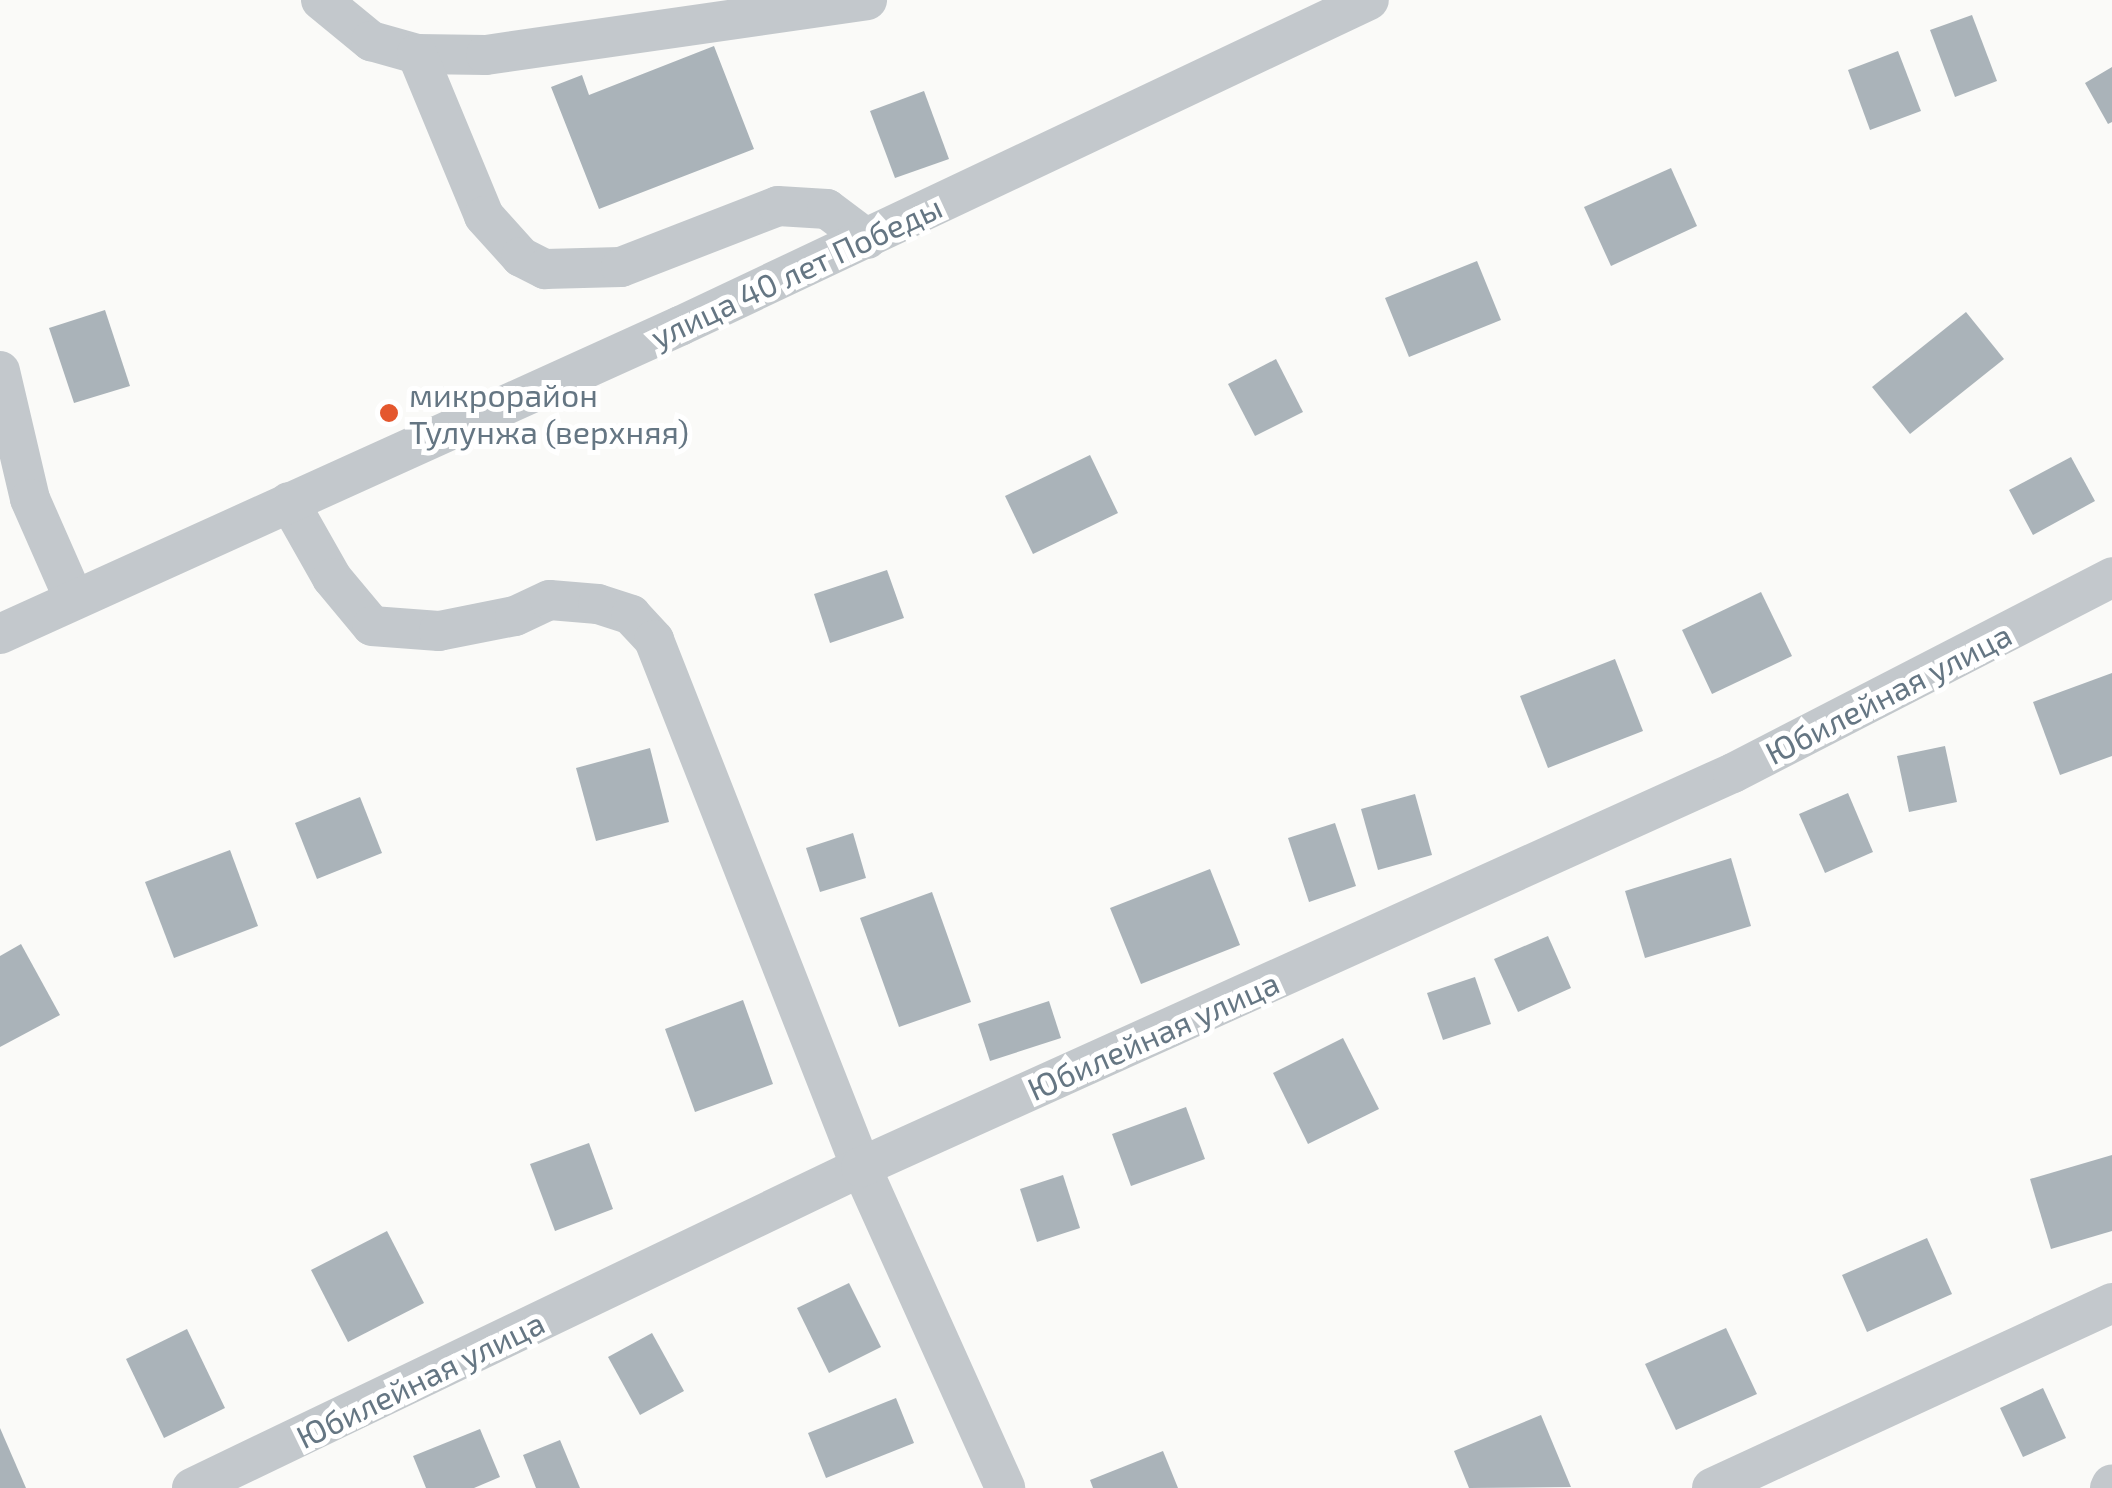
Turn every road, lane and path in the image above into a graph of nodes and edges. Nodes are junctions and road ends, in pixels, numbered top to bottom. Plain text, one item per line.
1 (321, 0) edge
2 (867, 0) edge
3 (1369, 0) edge
4 (1316, 11) edge
5 (418, 54) junction
6 (867, 239) junction
7 (0, 370) edge
8 (289, 502) junction
9 (2112, 577) edge
10 (74, 600) junction
11 (0, 634) edge
12 (861, 1167) junction
13 (2112, 1303) edge
14 (192, 1488) edge
15 (1005, 1488) edge
16 (1712, 1488) edge

1 - 5 street
2 - 5 street
3 - 4 street, улица 40 лет Победы
4 - 6 street, улица 40 лет Победы
5 - 6 street
6 - 8 street, улица 40 лет Победы
7 - 10 street
8 - 10 street, улица 40 лет Победы
8 - 12 street
9 - 12 street, Юбилейная улица
10 - 11 street, улица 40 лет Победы
12 - 14 street, Юбилейная улица
12 - 15 street
13 - 16 street

